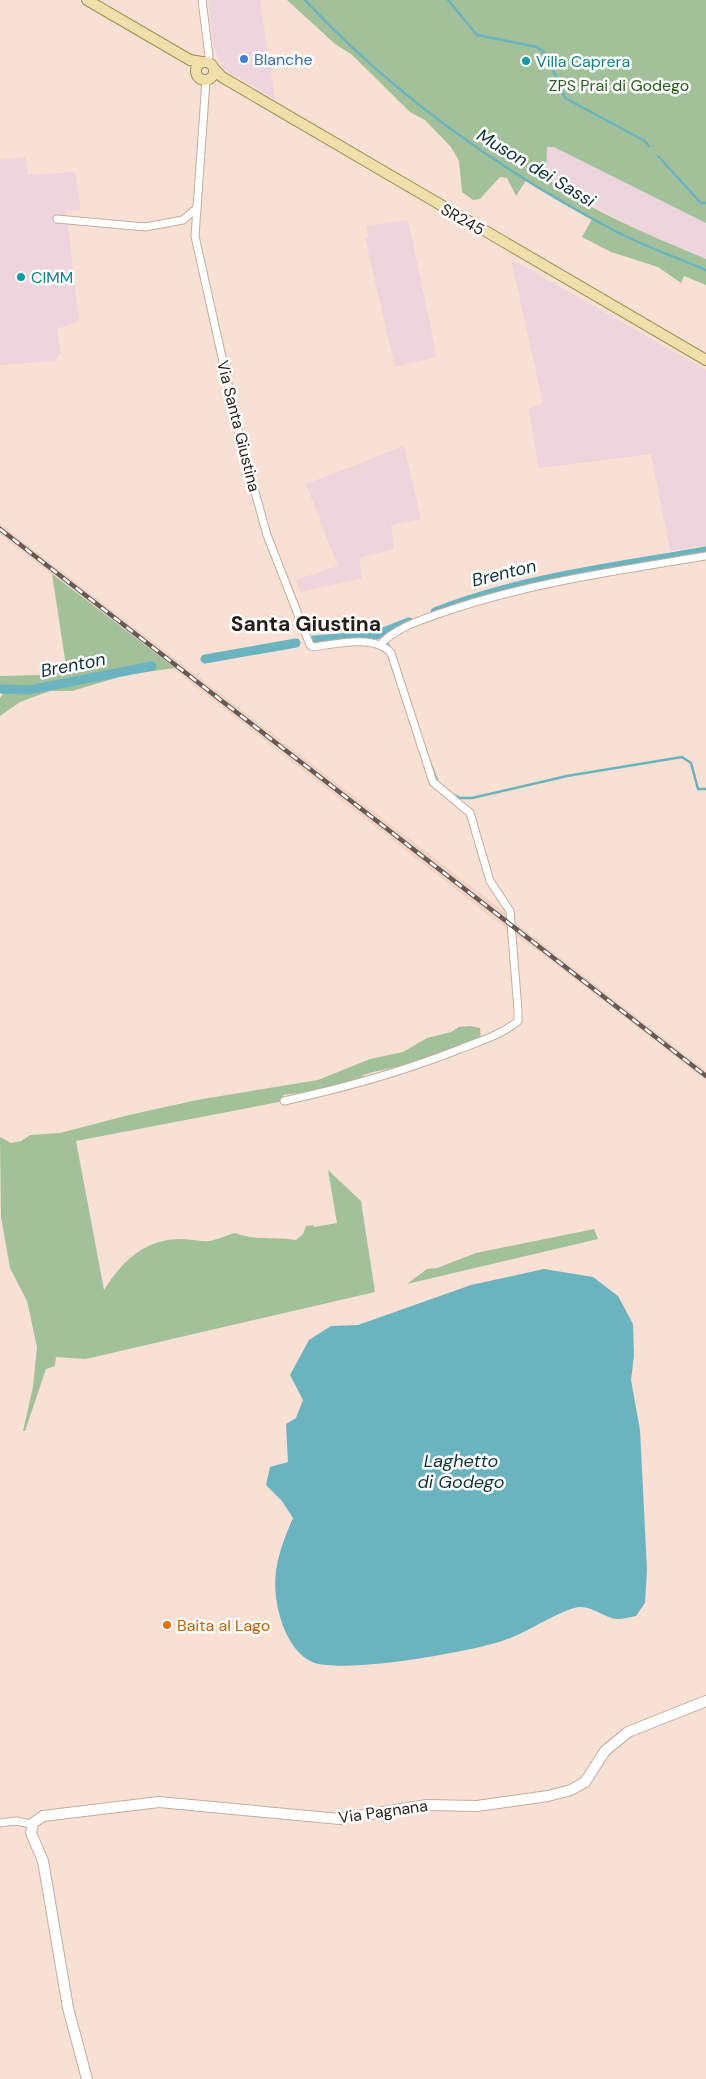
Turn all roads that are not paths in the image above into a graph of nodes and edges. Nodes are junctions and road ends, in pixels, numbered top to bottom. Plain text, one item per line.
1 (87, 0) edge
2 (202, 0) edge
3 (208, 71) junction
4 (197, 208) junction
5 (57, 219) dead end
6 (706, 360) edge
7 (706, 556) edge
8 (381, 643) junction
9 (284, 1101) dead end
10 (706, 1701) edge
11 (0, 1823) edge
12 (31, 1824) junction
13 (87, 2079) edge

1 - 3 main road
2 - 3 street, Via Santa Giustina
3 - 4 street, Via Santa Giustina
3 - 6 main road, SR245 / SR245
4 - 5 street
4 - 8 street, Via Santa Giustina
7 - 8 street
8 - 9 street
10 - 12 street, Via Pagnana
11 - 12 street, Via Pagnana
12 - 13 street

